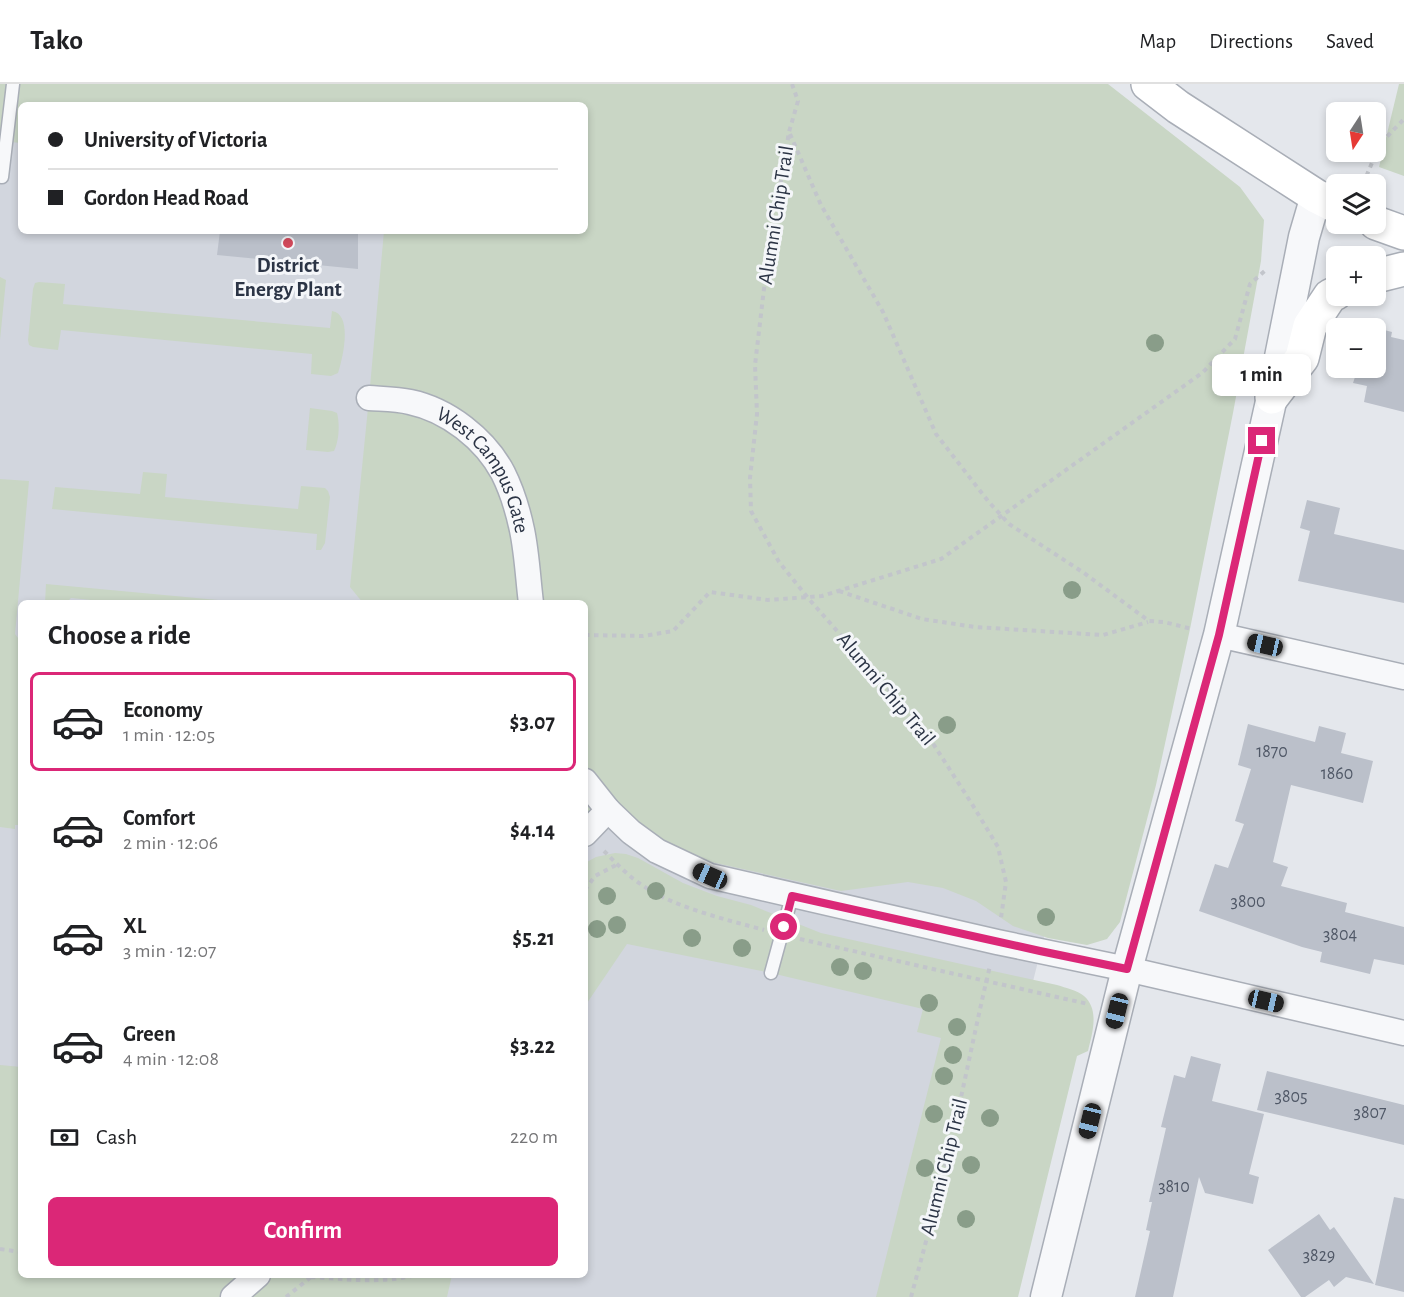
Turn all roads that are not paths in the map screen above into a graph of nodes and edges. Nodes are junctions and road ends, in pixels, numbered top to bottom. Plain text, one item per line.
1 (13, 84) edge
2 (1148, 84) edge
3 (2, 177) dead end
4 (1326, 201) edge
5 (1386, 227) edge
6 (1404, 233) edge
7 (1404, 269) edge
8 (1386, 274) edge
9 (1326, 302) edge
10 (1272, 397) junction
11 (369, 398) dead end
12 (531, 600) edge
13 (1219, 635) junction
14 (1404, 677) edge
15 (588, 785) edge
16 (608, 810) junction
17 (588, 831) edge
18 (792, 896) junction
19 (1127, 969) junction
20 (771, 973) dead end
21 (1404, 1034) edge
22 (255, 1278) edge
23 (233, 1297) edge
24 (1046, 1297) edge

1 - 3 lane
2 - 4 main road
4 - 10 street
5 - 6 main road
7 - 8 main road
9 - 10 main road
10 - 13 street
11 - 12 street, West Campus Gate
13 - 14 street
13 - 19 street
15 - 16 street
16 - 17 street
16 - 18 street
18 - 19 street
18 - 20 lane
19 - 21 street
19 - 24 street
22 - 23 street

